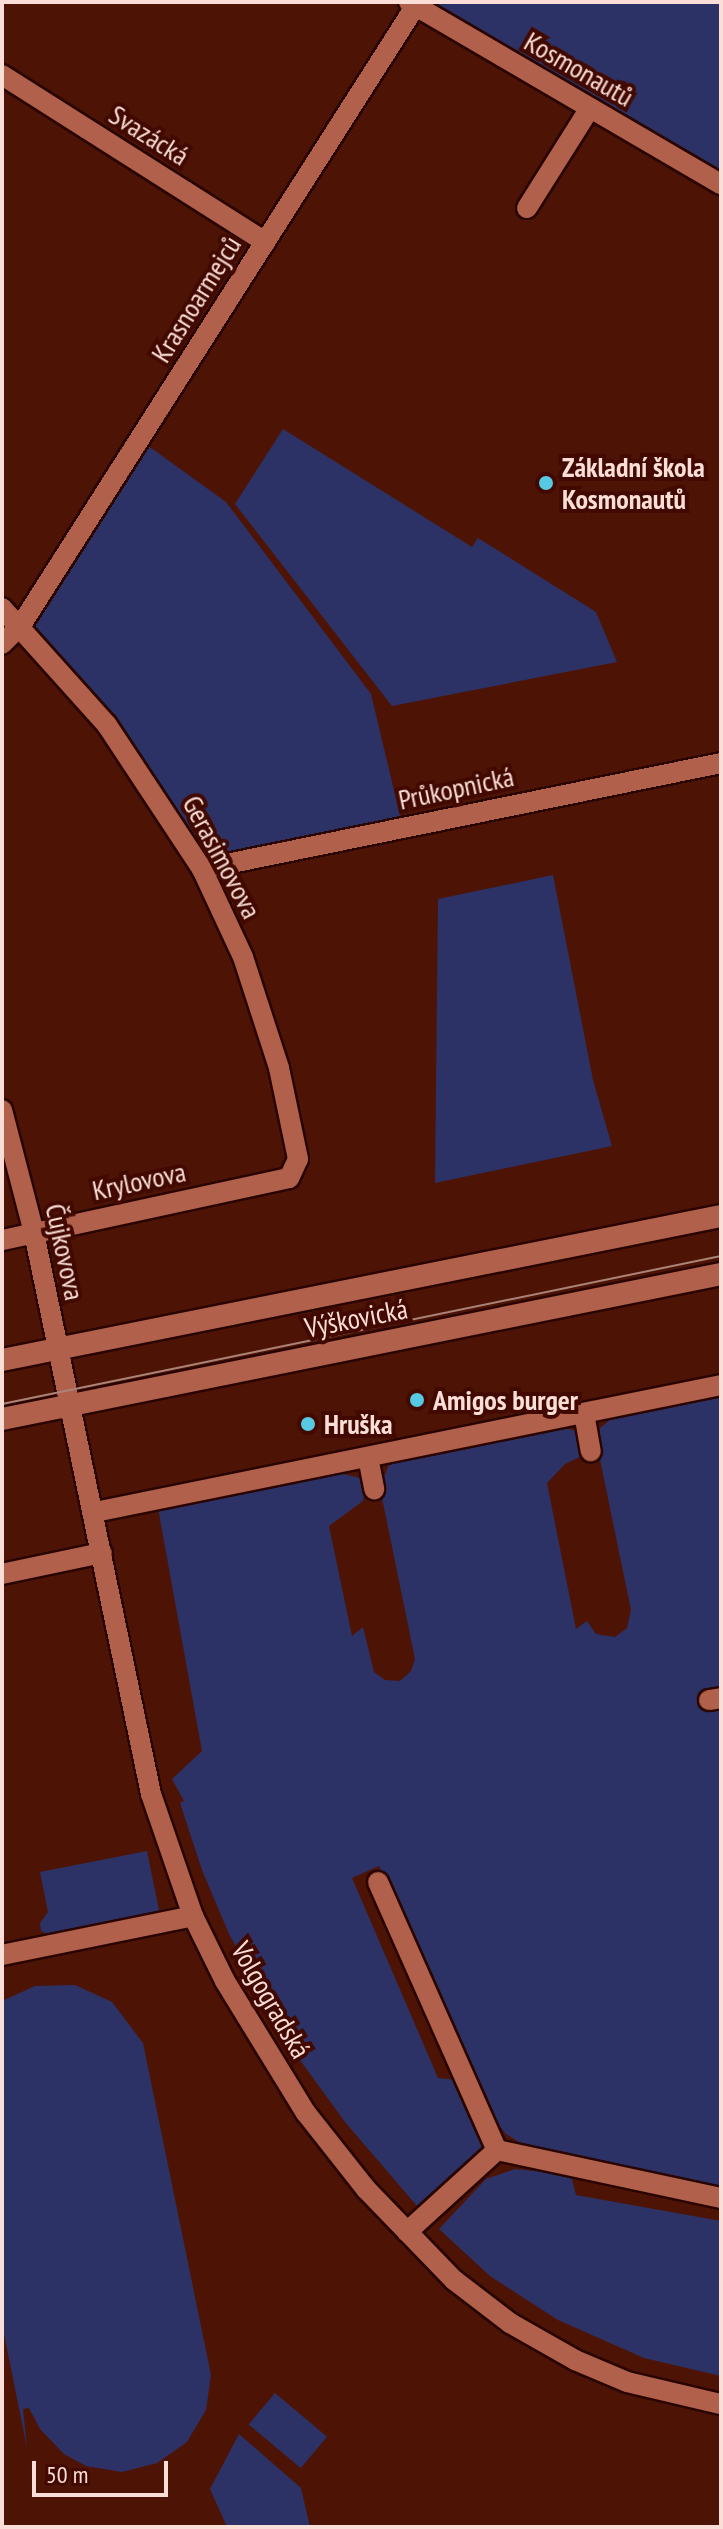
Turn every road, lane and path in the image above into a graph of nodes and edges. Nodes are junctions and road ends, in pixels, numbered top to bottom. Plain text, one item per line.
1 (414, 3) edge
2 (2, 75) edge
3 (590, 108) junction
4 (721, 184) edge
5 (527, 208) dead end
6 (265, 242) junction
7 (2, 608) edge
8 (21, 625) junction
9 (2, 644) edge
10 (721, 763) edge
11 (202, 869) junction
12 (2, 1110) edge
13 (289, 1178) joint
14 (721, 1216) edge
15 (34, 1233) junction
16 (2, 1240) edge
17 (721, 1274) edge
18 (55, 1350) junction
19 (2, 1360) edge
20 (721, 1385) edge
21 (68, 1406) junction
22 (584, 1413) junction
23 (2, 1419) edge
24 (591, 1451) dead end
25 (368, 1457) junction
26 (374, 1489) dead end
27 (95, 1512) junction
28 (102, 1553) junction
29 (2, 1574) edge
30 (378, 1882) dead end
31 (193, 1916) junction
32 (2, 1955) edge
33 (497, 2150) junction
34 (721, 2198) edge
35 (407, 2232) junction
36 (721, 2404) edge

1 - 3 street, Kosmonautů
1 - 6 street, Krasnoarmejců
2 - 6 street, Svazácká
3 - 4 street, Kosmonautů
3 - 5 street
6 - 8 street, Krasnoarmejců
7 - 8 street, Gerasimovova
8 - 9 street, Krasnoarmejců
8 - 11 street, Gerasimovova
10 - 11 street, Průkopnická
11 - 13 street, Gerasimovova
12 - 15 street, Čujkovova
13 - 15 street, Krylovova
14 - 18 street, Výškovická
15 - 16 street, Krylovova
15 - 18 street, Čujkovova
17 - 21 street, Výškovická
18 - 19 street, Výškovická
18 - 21 street, Čujkovova
20 - 22 street
21 - 23 street, Výškovická
21 - 27 street, Volgogradská
22 - 24 street
22 - 25 street
25 - 26 street
25 - 27 street
27 - 28 street, Volgogradská
28 - 29 street
28 - 31 street, Volgogradská
30 - 33 street
31 - 32 street
31 - 35 street, Volgogradská
33 - 34 street
33 - 35 street
35 - 36 street, Volgogradská

